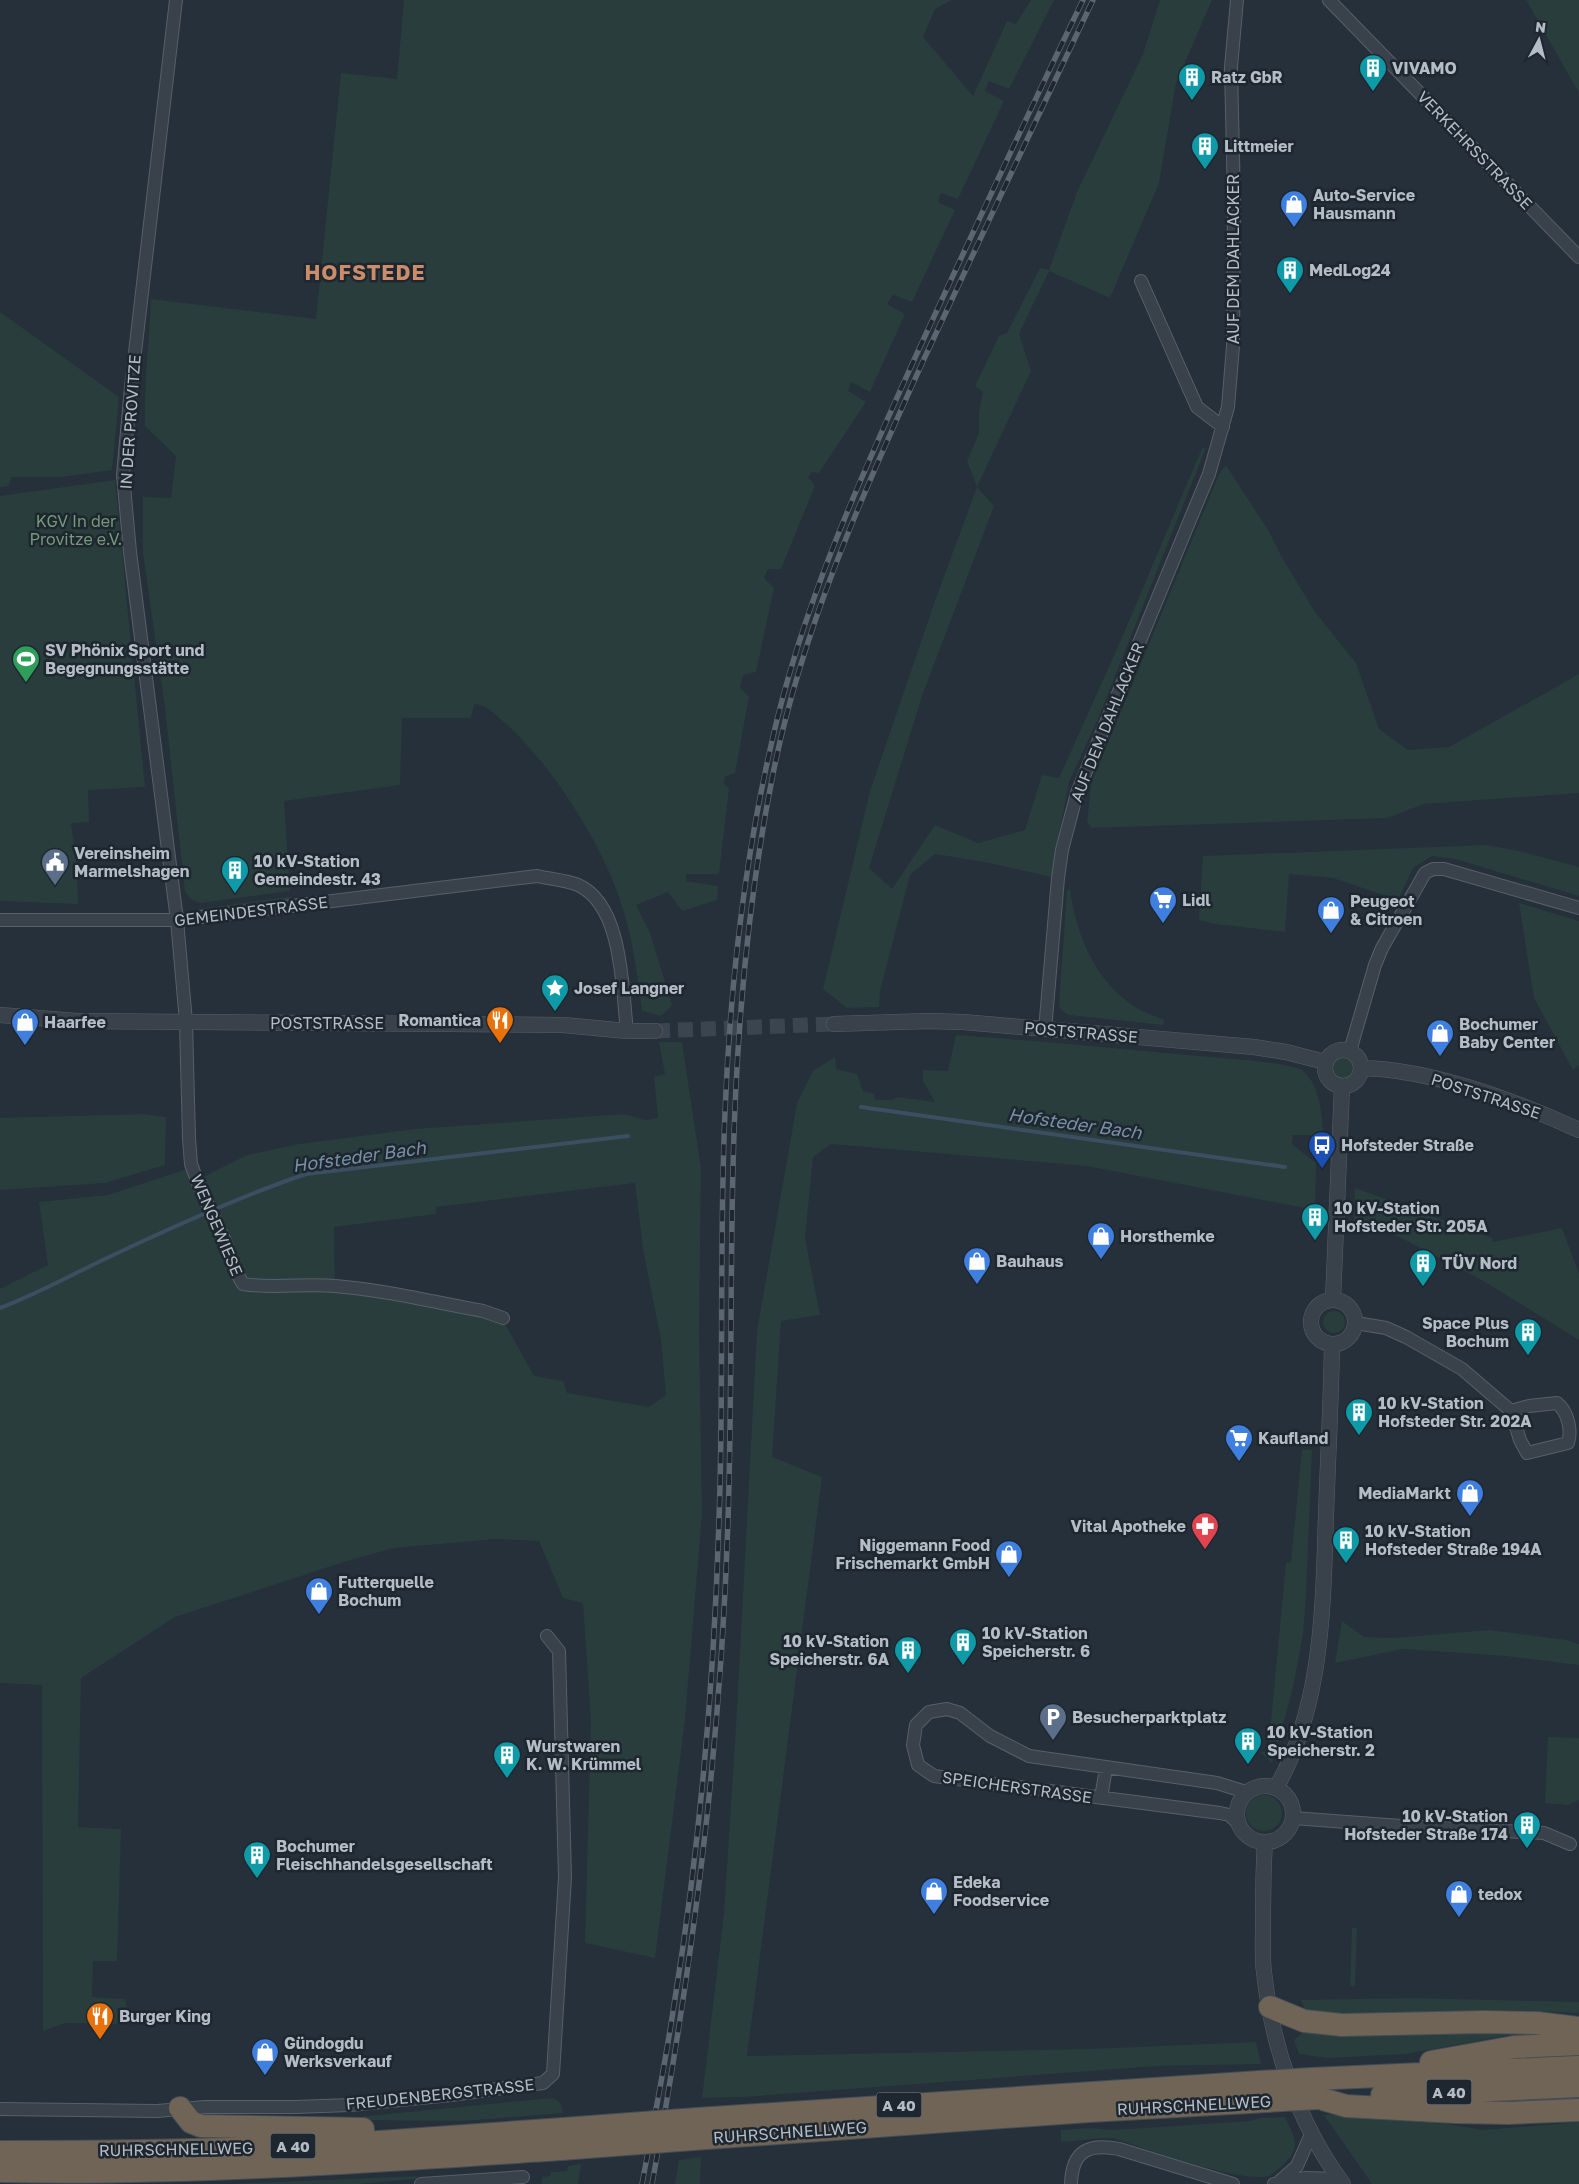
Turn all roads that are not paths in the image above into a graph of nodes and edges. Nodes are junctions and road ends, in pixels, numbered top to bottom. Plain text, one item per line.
1 (176, 0) edge
2 (1237, 0) edge
3 (1329, 0) edge
4 (1579, 258) edge
5 (1142, 281) dead end
6 (1223, 427) junction
7 (1579, 908) edge
8 (0, 920) edge
9 (177, 920) junction
10 (0, 1015) edge
11 (186, 1022) junction
12 (834, 1024) tunnel mouth
13 (1045, 1030) junction
14 (627, 1031) junction
15 (655, 1031) tunnel mouth
16 (1350, 1051) junction
17 (1325, 1062) junction
18 (1361, 1068) junction
19 (1342, 1086) junction
20 (1579, 1130) edge
21 (1333, 1300) junction
22 (503, 1318) dead end
23 (1356, 1323) junction
24 (1332, 1345) junction
25 (1511, 1411) junction
26 (547, 1636) dead end
27 (1106, 1768) junction
28 (1276, 1788) junction
29 (1246, 1792) junction
30 (1102, 1798) junction
31 (1293, 1818) junction
32 (1238, 1823) junction
33 (1265, 1842) junction
34 (1570, 1844) dead end
35 (1270, 2007) junction
36 (1579, 2028) edge
37 (1579, 2044) edge
38 (1579, 2067) edge
39 (1320, 2085) junction
40 (1579, 2086) edge
41 (180, 2108) junction
42 (0, 2109) edge
43 (1574, 2112) edge
44 (1312, 2132) junction
45 (496, 2134) junction
46 (562, 2139) junction
47 (0, 2152) edge
48 (0, 2170) edge
49 (523, 2177) dead end
50 (1341, 2181) edge
51 (421, 2184) edge
52 (1071, 2184) edge
53 (1233, 2184) edge
54 (1276, 2184) edge

1 - 9 street, IN DER PROVITZE
2 - 6 street, AUF DEM DAHLACKER
3 - 4 street, VERKEHRSSTRASSE
5 - 6 street
6 - 13 street, AUF DEM DAHLACKER
7 - 16 street
8 - 9 street, GEMEINDESTRASSE
9 - 11 street, IN DER PROVITZE
9 - 14 street, GEMEINDESTRASSE
10 - 11 street, POSTSTRASSE
11 - 14 street, POSTSTRASSE
11 - 22 street, WENGEWIESE
12 - 13 street, POSTSTRASSE
13 - 17 street, POSTSTRASSE
14 - 15 street, POSTSTRASSE
16 - 17 street
16 - 18 street
17 - 19 street
18 - 19 street
18 - 20 street, POSTSTRASSE
19 - 21 street
21 - 23 street
21 - 24 street
23 - 24 street
23 - 25 street
24 - 28 street
25 - 25 street
26 - 41 street, FREUDENBERGSTRASSE
27 - 29 street, SPEICHERSTRASSE
27 - 30 street, SPEICHERSTRASSE
27 - 30 street, SPEICHERSTRASSE
28 - 29 street
28 - 31 street
29 - 32 street
30 - 32 street, SPEICHERSTRASSE
31 - 33 street
31 - 34 street
32 - 33 street
33 - 35 street
35 - 36 highway
35 - 44 street
37 - 39 highway
38 - 39 highway, RUHRSCHNELLWEG / A 40
39 - 40 highway, RUHRSCHNELLWEG / A 40
39 - 43 highway
39 - 46 highway, RUHRSCHNELLWEG / A 40, bridge
41 - 42 street, FREUDENBERGSTRASSE
41 - 45 highway
44 - 50 street
44 - 54 street
45 - 46 highway, RUHRSCHNELLWEG / A 40
45 - 47 highway, RUHRSCHNELLWEG / A 40
46 - 48 highway, RUHRSCHNELLWEG / A 40
49 - 51 street
50 - 54 street
52 - 53 street

